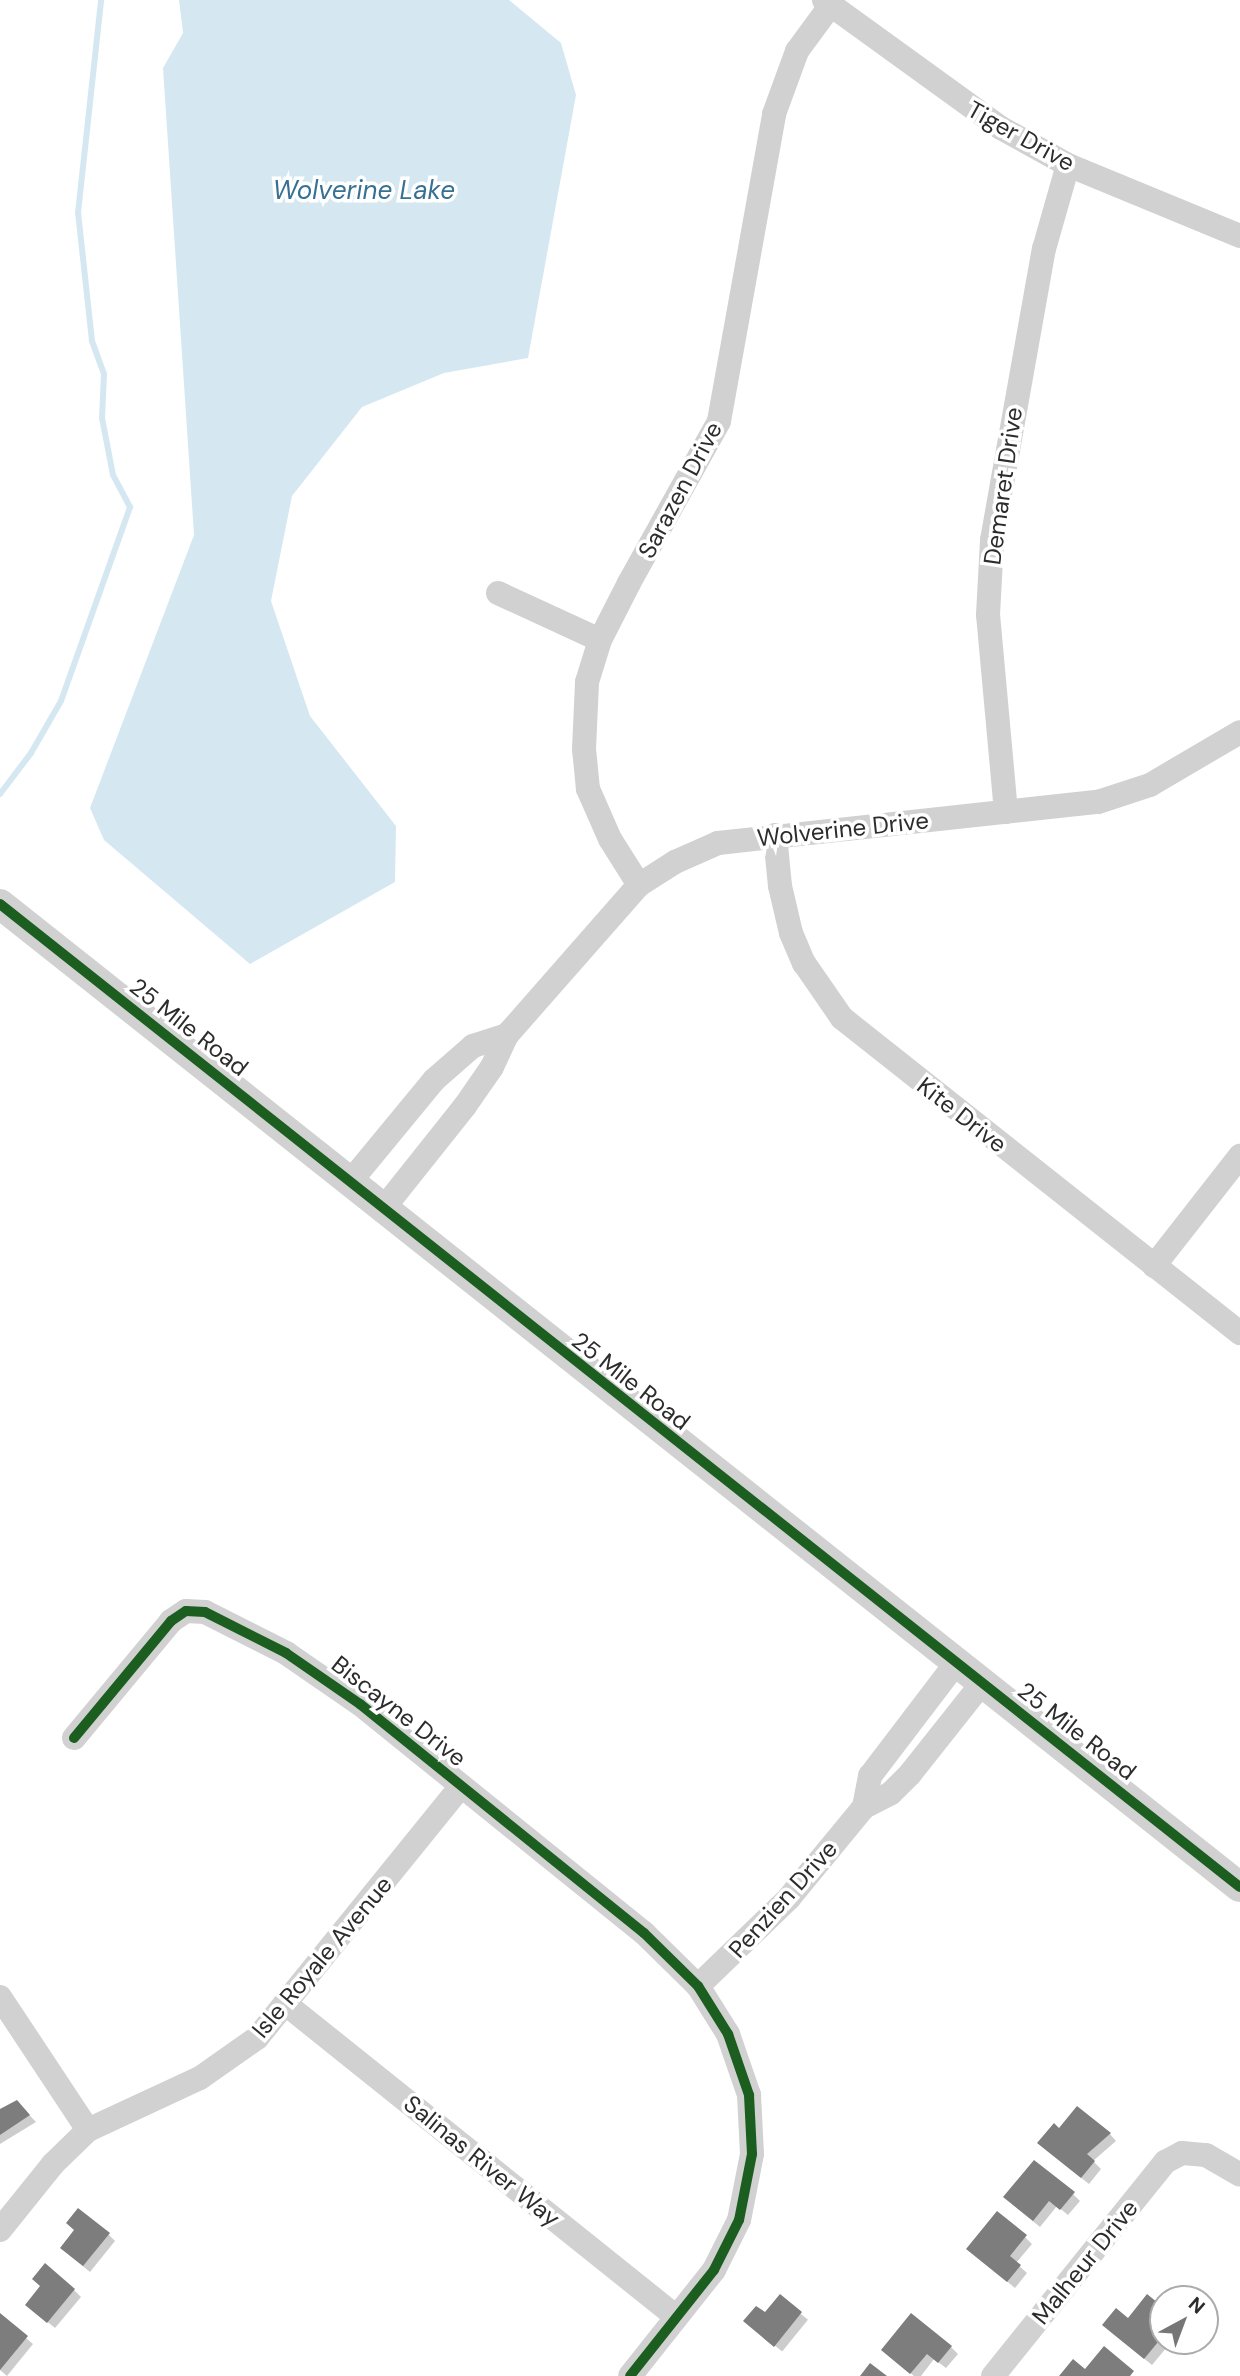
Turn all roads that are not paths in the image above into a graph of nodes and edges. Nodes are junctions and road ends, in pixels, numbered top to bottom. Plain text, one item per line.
1 (827, 3) edge
2 (1068, 165) junction
3 (1240, 236) edge
4 (498, 593) dead end
5 (600, 640) junction
6 (1240, 732) edge
7 (1006, 812) junction
8 (775, 835) junction
9 (639, 885) junction
10 (0, 904) edge
11 (507, 1035) junction
12 (434, 1080) junction
13 (466, 1106) junction
14 (1240, 1156) edge
15 (350, 1182) junction
16 (383, 1209) junction
17 (1154, 1266) junction
18 (1240, 1333) edge
19 (956, 1663) junction
20 (982, 1683) junction
21 (74, 1738) dead end
22 (461, 1786) junction
23 (864, 1807) junction
24 (1240, 1886) edge
25 (698, 1986) junction
26 (0, 1997) edge
27 (287, 2005) junction
28 (88, 2130) junction
29 (1240, 2175) edge
30 (0, 2230) edge
31 (677, 2317) junction
32 (630, 2376) edge
33 (993, 2376) edge

1 - 2 street, Tiger Drive
1 - 5 street, Sarazen Drive
2 - 3 street, Tiger Drive
2 - 7 street, Demaret Drive
4 - 5 street
5 - 9 street, Sarazen Drive
6 - 7 street, Wolverine Drive
7 - 8 street, Wolverine Drive
8 - 9 street, Wolverine Drive
8 - 17 street, Kite Drive
9 - 11 street, Wolverine Drive
10 - 15 street, 25 Mile Road
11 - 12 street
11 - 13 street, Wolverine Drive
12 - 13 street
12 - 15 street
13 - 16 street, Wolverine Drive
14 - 17 street
15 - 16 street, 25 Mile Road
16 - 19 street, 25 Mile Road
17 - 18 street, Kite Drive
19 - 20 street, 25 Mile Road
19 - 23 street, Penzien Drive
20 - 23 street, Penzien Drive
20 - 24 street, 25 Mile Road
21 - 22 street, Biscayne Drive
22 - 25 street, Biscayne Drive
22 - 27 street, Isle Royale Avenue
23 - 25 street, Penzien Drive
25 - 31 street, Biscayne Drive
26 - 28 street
27 - 28 street, Isle Royale Avenue
27 - 31 street, Salinas River Way
28 - 30 street, Isle Royale Avenue
29 - 33 street, Malheur Drive
31 - 32 street, Biscayne Drive

